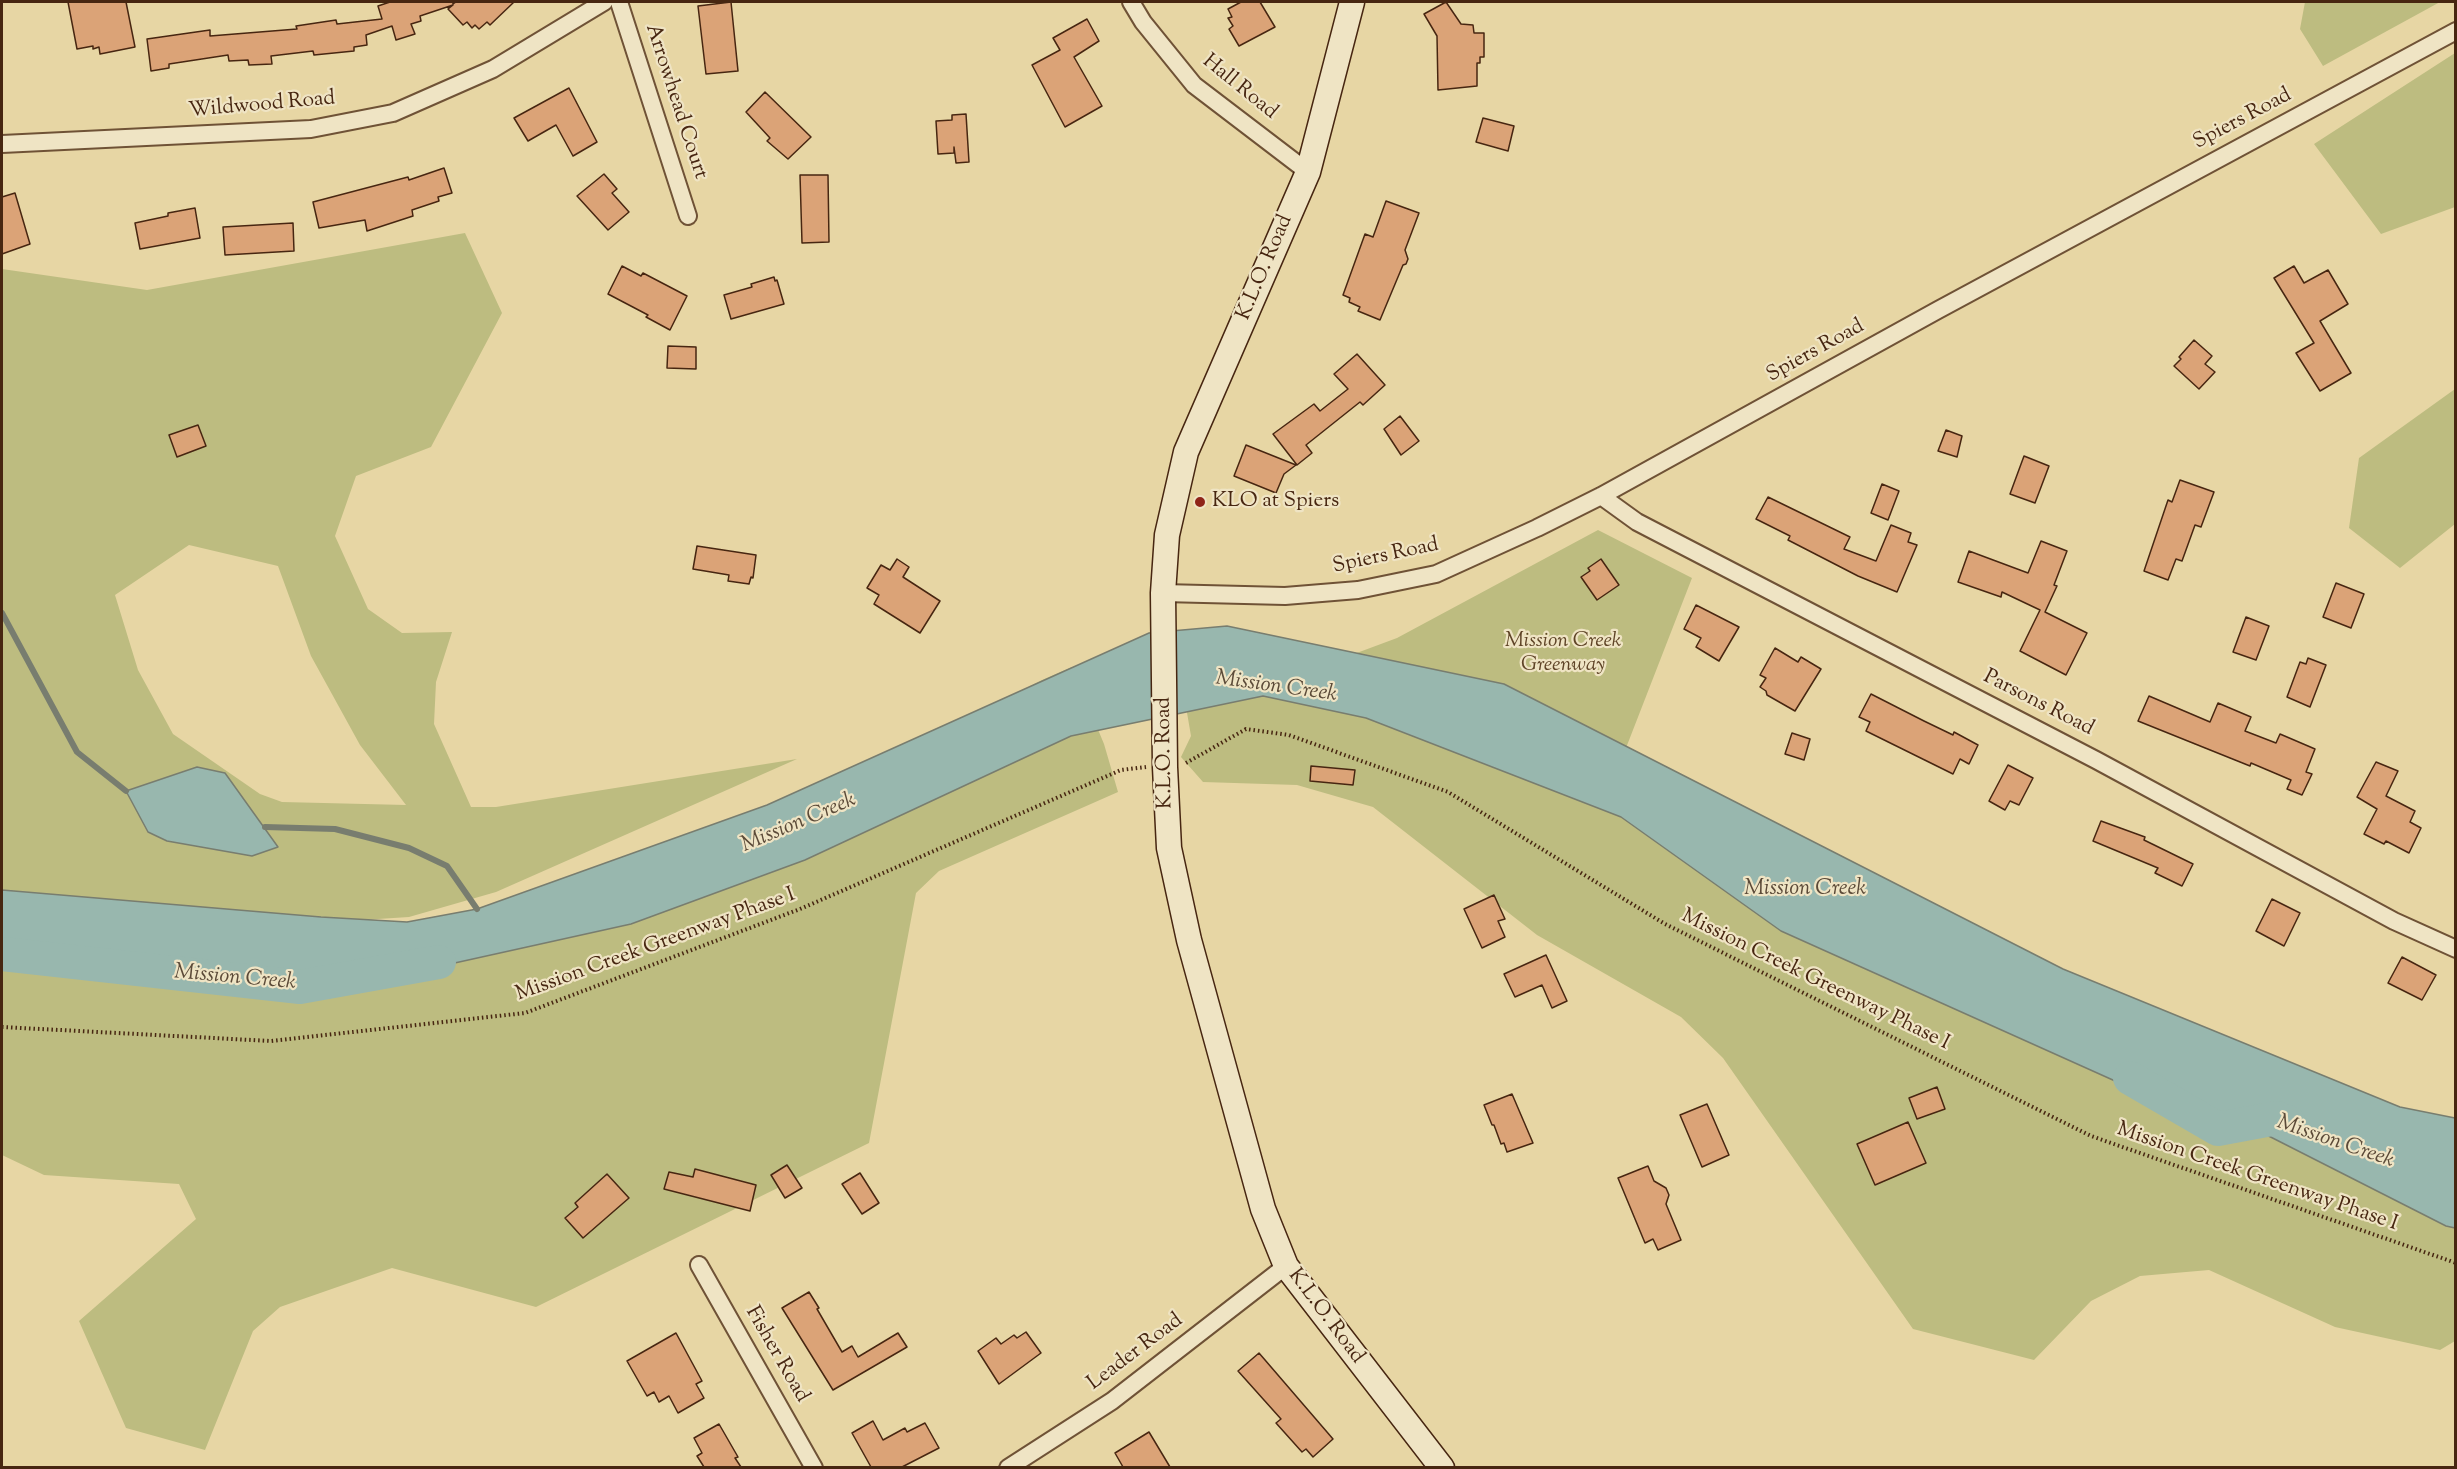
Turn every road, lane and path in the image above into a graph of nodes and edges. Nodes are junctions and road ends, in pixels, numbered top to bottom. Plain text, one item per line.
1 (604, 2) edge
2 (619, 2) edge
3 (1131, 2) edge
4 (1352, 2) edge
5 (2456, 31) edge
6 (2, 144) edge
7 (1308, 172) junction
8 (688, 216) dead end
9 (1601, 496) junction
10 (1163, 593) junction
11 (1165, 767) junction
12 (2456, 949) edge
13 (2, 1027) edge
14 (2456, 1263) edge
15 (699, 1265) dead end
16 (1286, 1266) junction
17 (814, 1467) edge
18 (1008, 1467) edge
19 (1442, 1467) edge

1 - 6 street, Wildwood Road
2 - 8 street, Arrowhead Court
3 - 7 street, Hall Road
4 - 7 main road, K.L.O. Road
5 - 9 street, Spiers Road
7 - 10 main road, K.L.O. Road
9 - 10 street, Spiers Road
9 - 12 street, Parsons Road
10 - 11 main road, K.L.O. Road
11 - 13 path, Mission Creek Greenway Phase I
11 - 14 path, Mission Creek Greenway Phase I
11 - 16 main road, K.L.O. Road
15 - 17 street, Fisher Road
16 - 18 street, Leader Road
16 - 19 main road, K.L.O. Road

